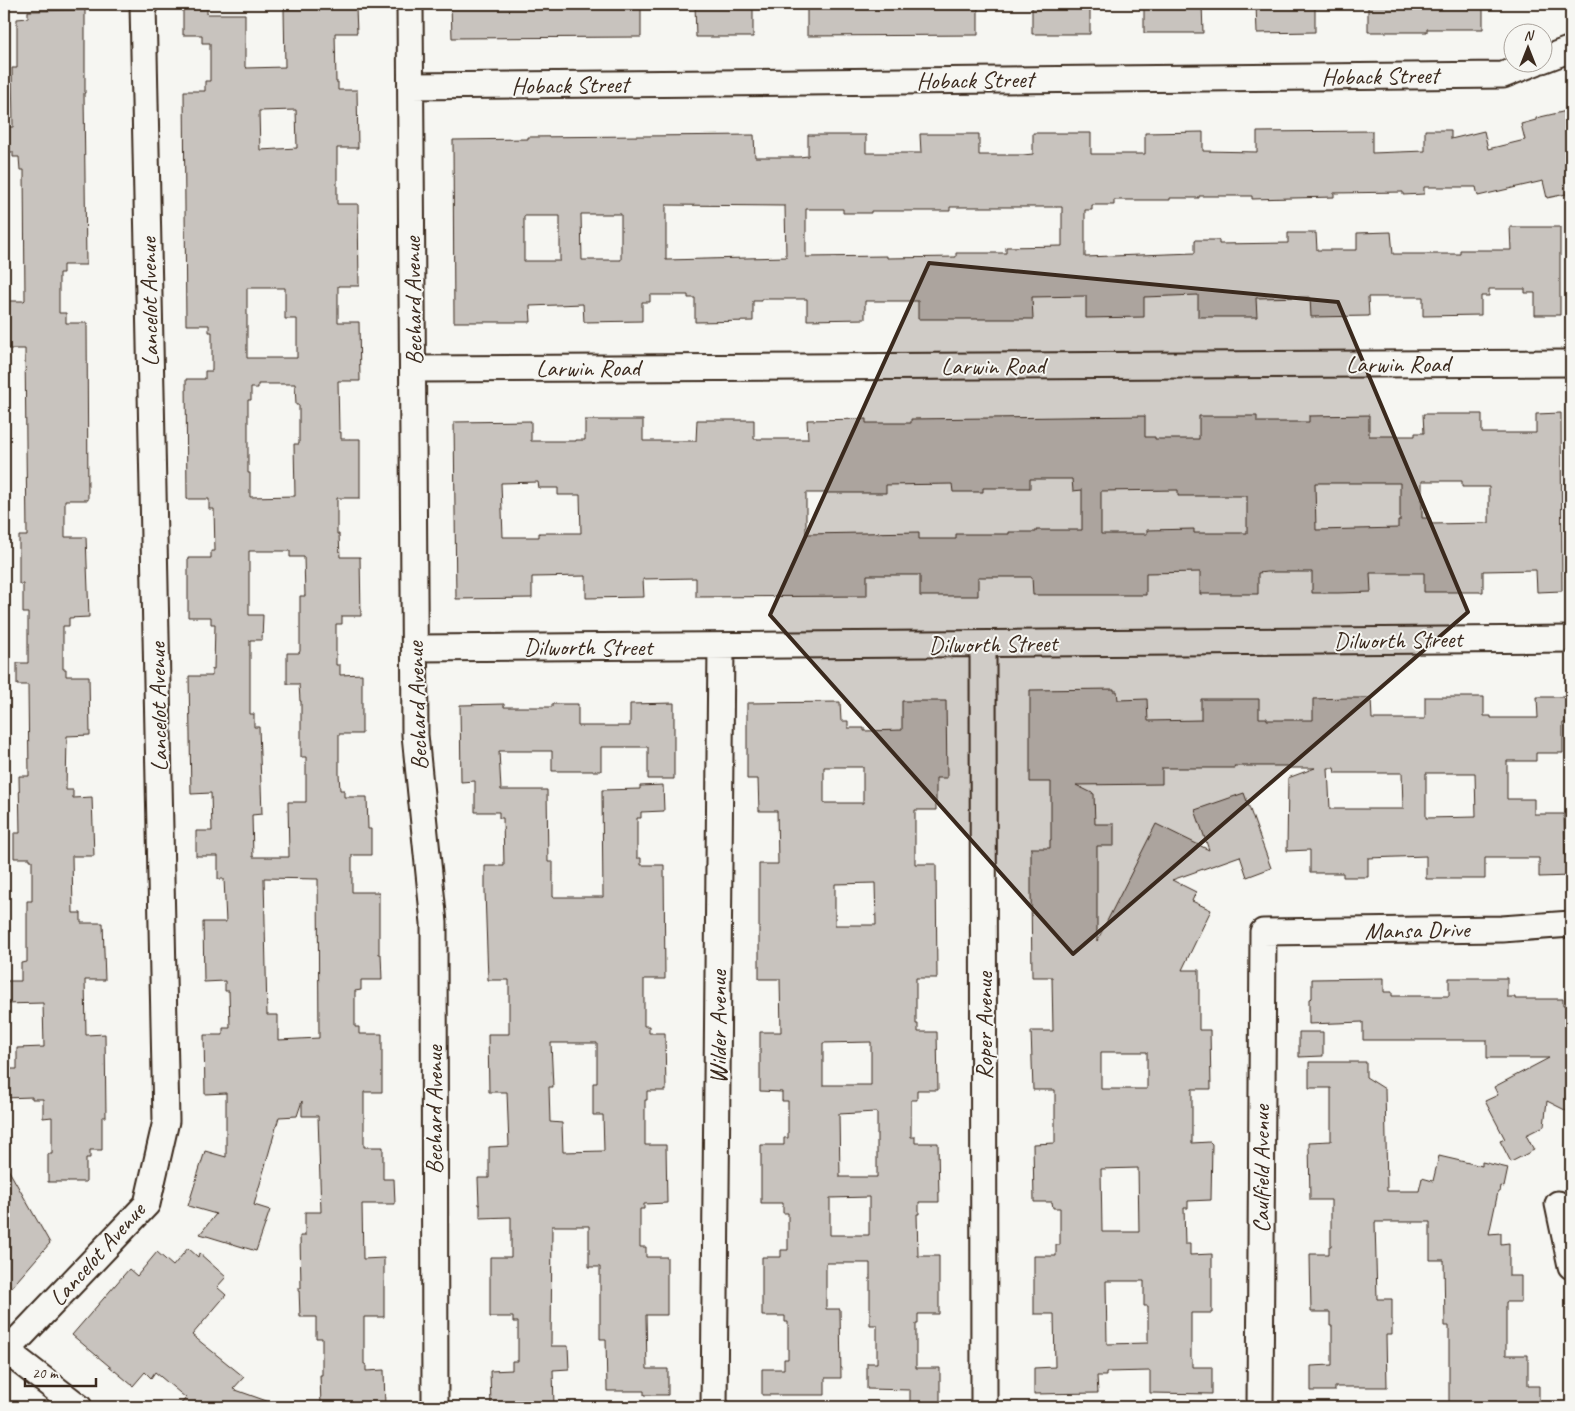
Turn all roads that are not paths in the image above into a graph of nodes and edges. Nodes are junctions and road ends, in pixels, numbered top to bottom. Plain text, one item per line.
1 (143, 4) edge
2 (410, 4) edge
3 (1571, 49) edge
4 (1552, 56) edge
5 (1511, 72) edge
6 (411, 86) junction
7 (1571, 363) edge
8 (414, 369) junction
9 (1571, 639) edge
10 (983, 644) junction
11 (721, 646) junction
12 (415, 648) junction
13 (1571, 924) edge
14 (1263, 932) joint
15 (1558, 1204) dead end
16 (1571, 1266) edge
17 (5, 1350) edge
18 (79, 1407) edge
19 (435, 1407) edge
20 (714, 1407) edge
21 (984, 1407) edge
22 (1260, 1407) edge

1 - 17 street, Lancelot Avenue
2 - 6 street, Bechard Avenue
3 - 4 street
5 - 6 street, Hoback Street
6 - 8 street, Bechard Avenue
7 - 8 street, Larwin Road
8 - 12 street, Bechard Avenue
9 - 10 street, Dilworth Street
10 - 11 street, Dilworth Street
10 - 21 street, Roper Avenue
11 - 12 street, Dilworth Street
11 - 20 street, Wilder Avenue
12 - 19 street, Bechard Avenue
13 - 14 street, Mansa Drive
14 - 22 street, Caulfield Avenue
15 - 16 street
17 - 18 street

